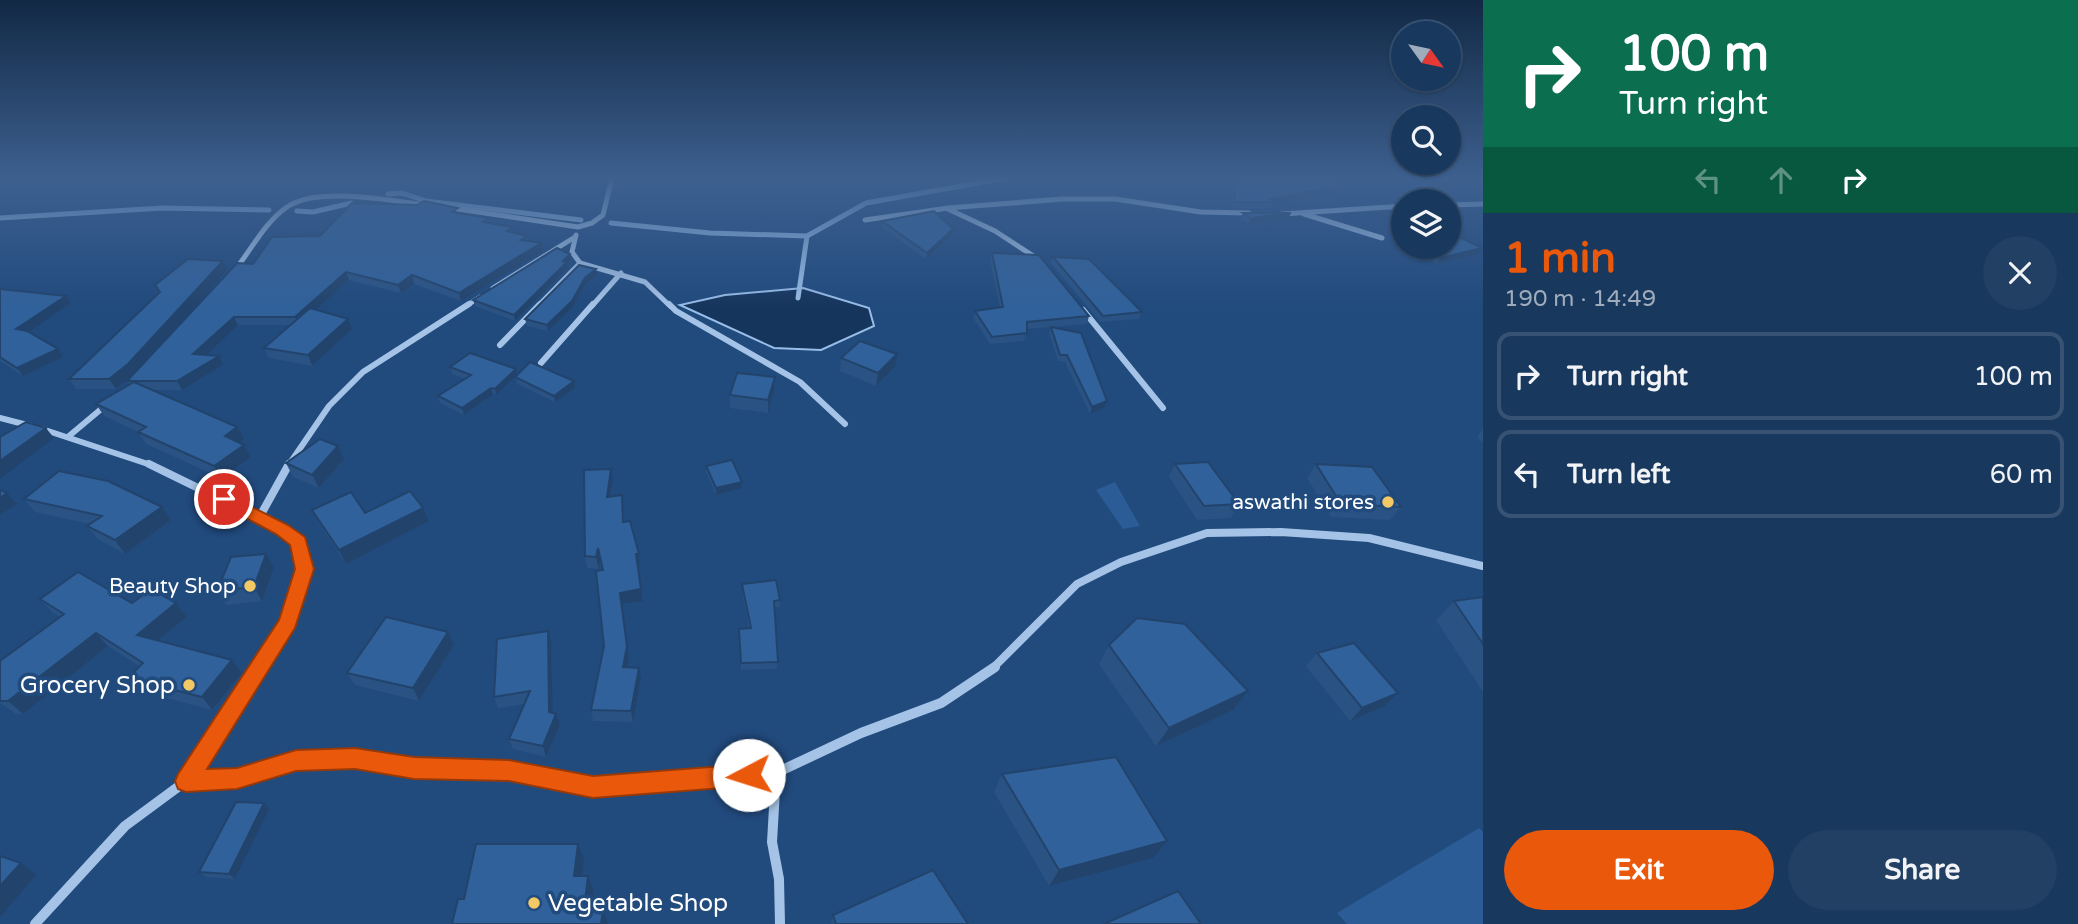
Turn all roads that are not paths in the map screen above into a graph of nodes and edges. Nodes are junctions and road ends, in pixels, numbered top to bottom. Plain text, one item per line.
1 (272, 221) edge
2 (539, 221) edge
3 (595, 221) edge
4 (975, 221) edge
5 (1327, 221) edge
6 (578, 227) junction
7 (575, 237) junction
8 (1382, 238) dead end
9 (580, 263) junction
10 (1046, 267) edge
11 (621, 273) junction
12 (230, 276) edge
13 (1078, 304) edge
14 (500, 345) dead end
15 (541, 363) edge
16 (108, 402) edge
17 (1163, 408) dead end
18 (0, 420) edge
19 (845, 424) dead end
20 (69, 436) junction
21 (259, 518) junction
22 (1483, 566) edge
23 (776, 773) junction
24 (186, 781) junction
25 (35, 924) edge
26 (780, 924) edge

1 - 12 street
2 - 6 street
3 - 6 street
4 - 10 street
5 - 8 street
6 - 7 street
7 - 9 street
7 - 21 street
9 - 11 street
9 - 14 street
11 - 15 street
11 - 19 street
13 - 17 street
16 - 20 street
18 - 20 street
20 - 21 street
21 - 24 street
22 - 23 street
23 - 24 street
23 - 26 street
24 - 25 street

